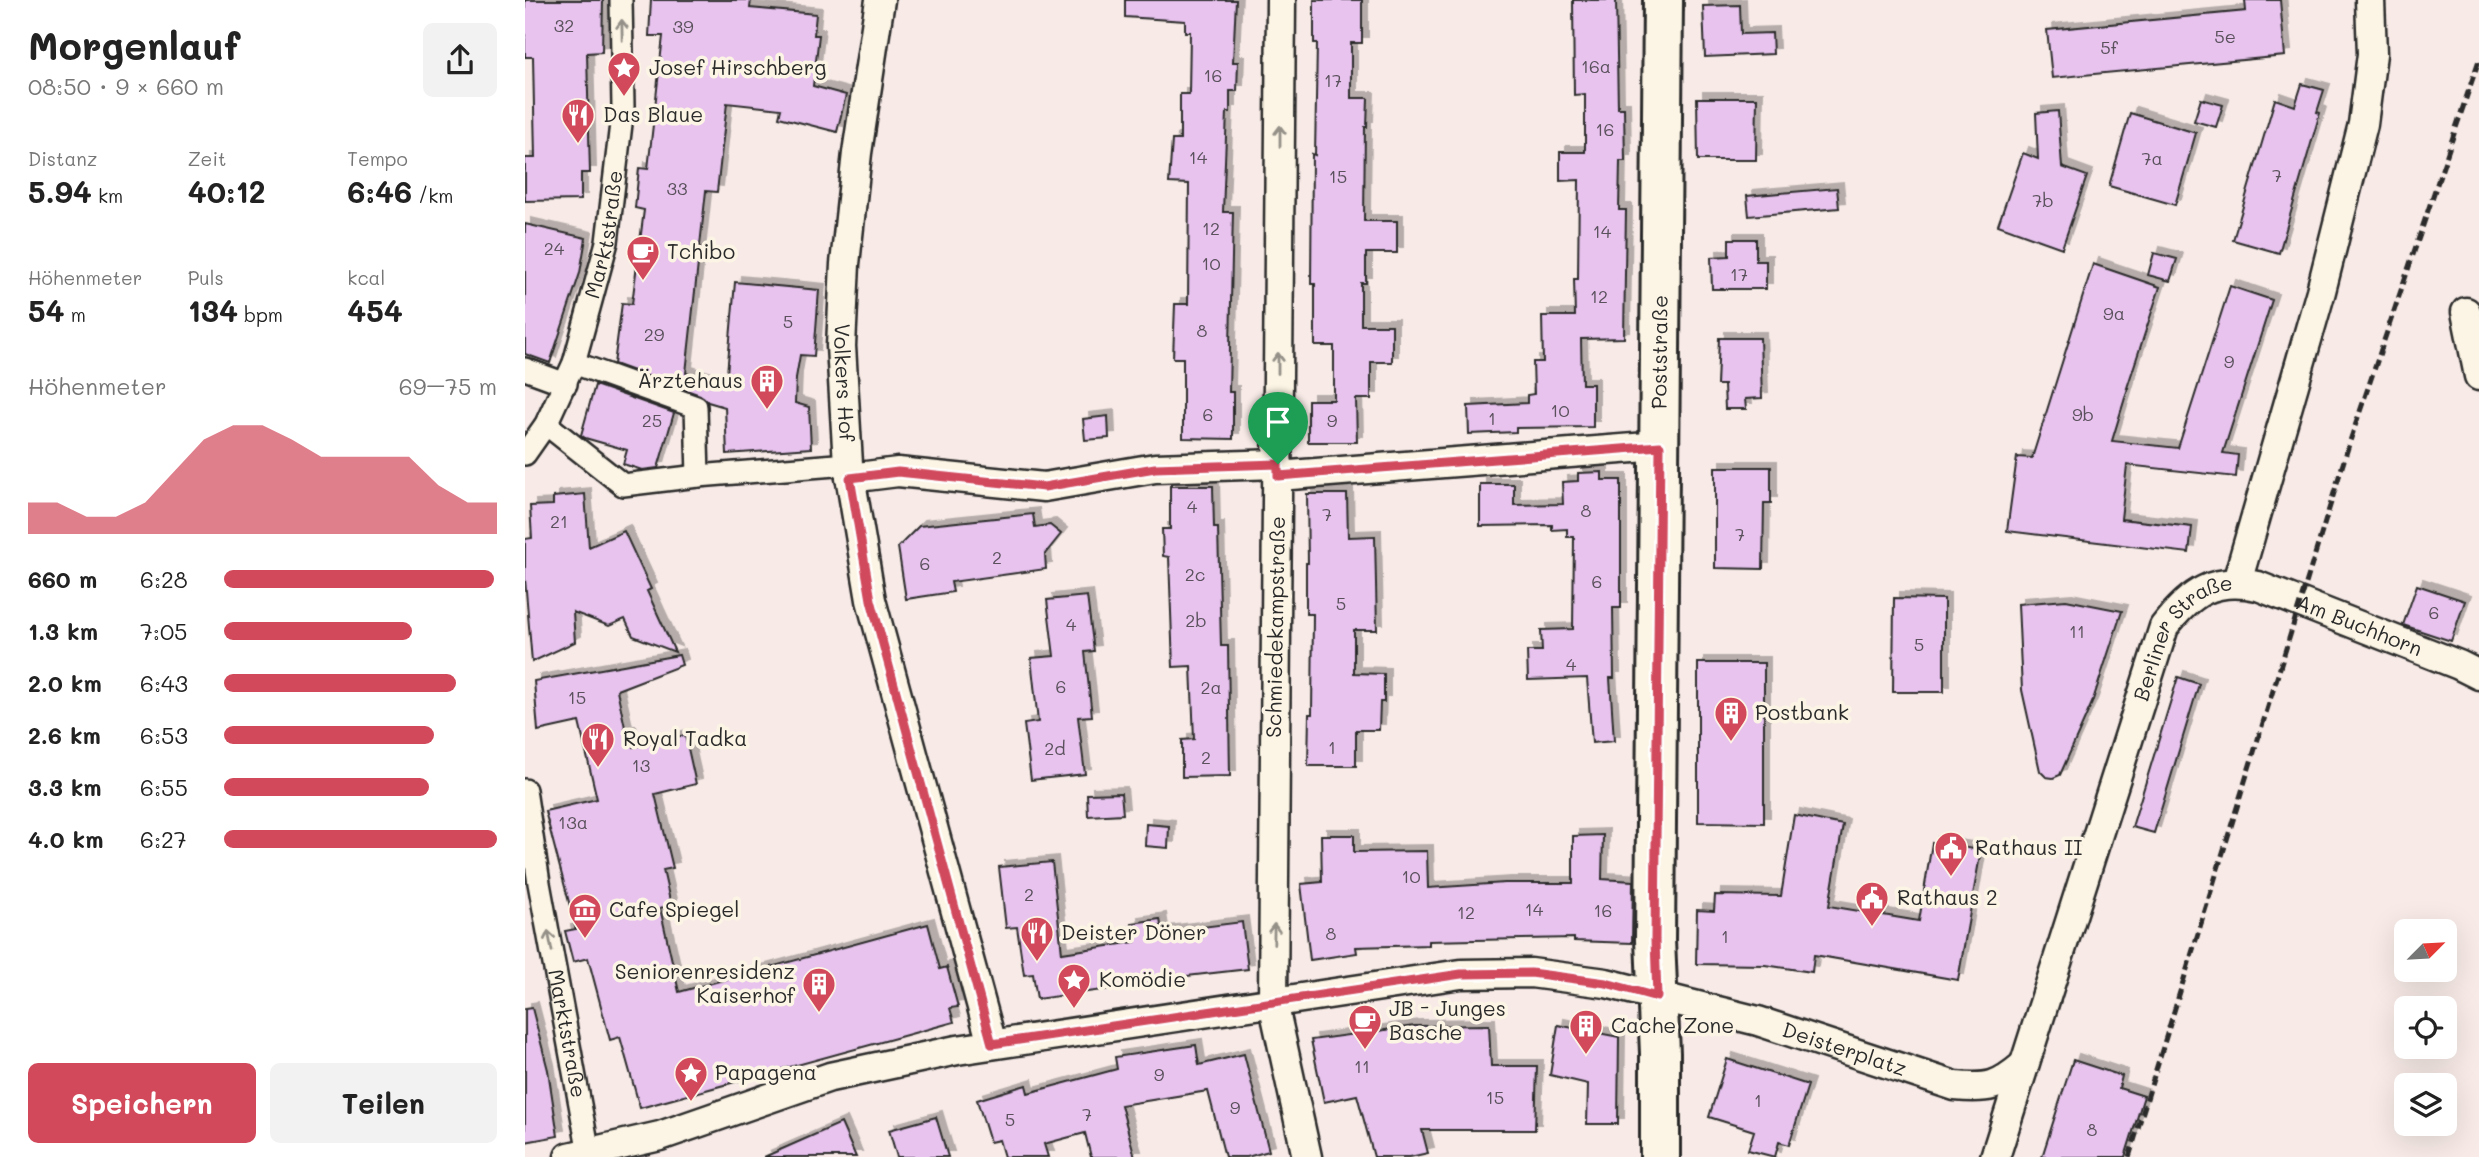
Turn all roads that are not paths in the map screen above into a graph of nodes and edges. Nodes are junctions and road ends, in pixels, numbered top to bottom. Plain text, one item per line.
1 (621, 0) edge
2 (880, 0) edge
3 (1281, 0) edge
4 (1663, 0) edge
5 (2370, 0) edge
6 (2466, 312) dead end
7 (574, 363) junction
8 (525, 369) edge
9 (2479, 376) edge
10 (566, 384) junction
11 (546, 424) junction
12 (1660, 446) junction
13 (525, 454) edge
14 (1278, 470) junction
15 (849, 471) junction
16 (698, 476) junction
17 (2237, 582) junction
18 (2479, 675) edge
19 (525, 790) edge
20 (1657, 997) junction
21 (1273, 1002) junction
22 (992, 1044) junction
23 (2024, 1065) junction
24 (665, 1147) edge
25 (579, 1155) edge
26 (1307, 1157) edge
27 (1660, 1157) edge
28 (1995, 1157) edge

7 -> 1 street, Marktstraße
2 - 15 street, Volkers Hof
14 -> 3 street, Schmiedekampstraße
4 - 12 main road, Poststraße
5 - 17 street, Berliner Straße
6 - 9 street
7 - 10 street, Marktstraße
7 - 16 street
8 - 10 street
10 - 11 street, Marktstraße
11 - 13 street, Marktstraße
11 - 16 street
12 - 14 street
12 - 20 main road, Poststraße
14 - 15 street
21 -> 14 street, Schmiedekampstraße
15 - 16 street
15 - 22 street, Volkers Hof
17 - 18 street, Am Buchhorn
17 - 23 street, Berliner Straße
25 -> 19 street, Marktstraße
20 - 21 street, Deisterplatz
20 - 23 street, Deisterplatz
20 - 27 main road, Poststraße
21 - 22 street, Deisterplatz
21 - 26 street, Schmiedekampstraße
22 - 24 street, Deisterplatz
23 - 28 street, Berliner Straße
24 - 25 street, Deisterplatz

